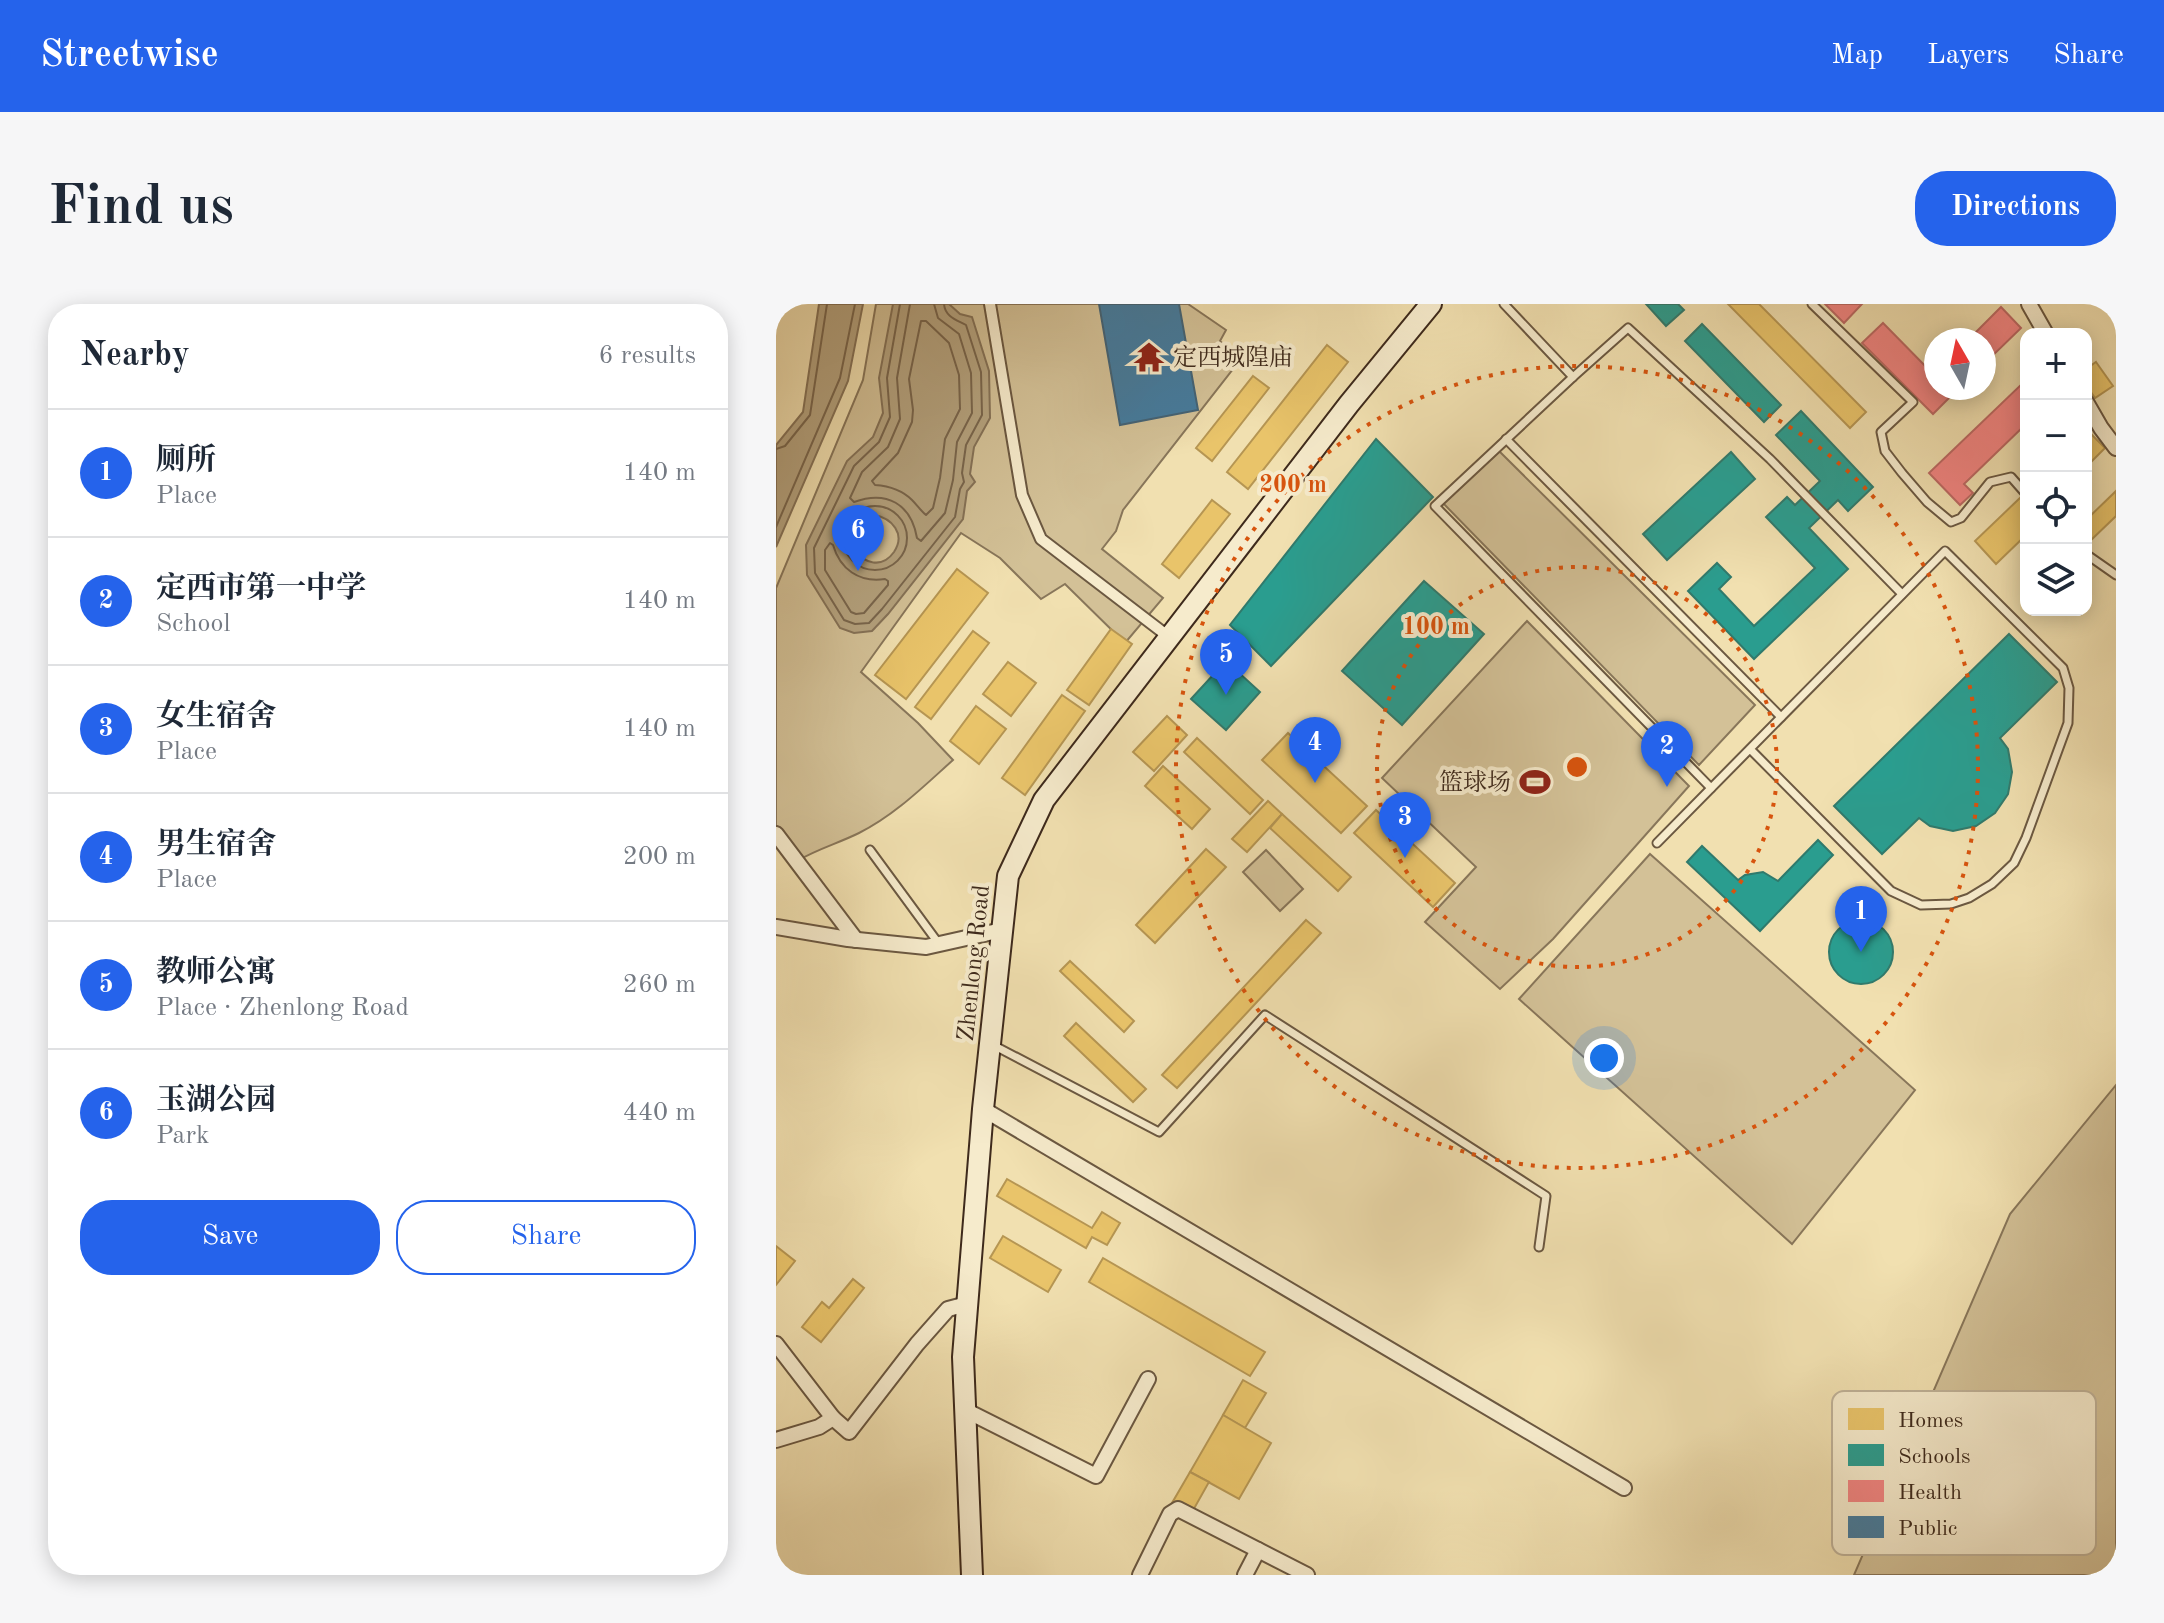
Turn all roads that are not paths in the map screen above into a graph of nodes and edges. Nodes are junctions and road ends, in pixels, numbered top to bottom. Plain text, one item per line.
1 (990, 304) edge
2 (1431, 304) edge
3 (1504, 304) edge
4 (1812, 304) edge
5 (2029, 304) edge
6 (2043, 328) edge
7 (1573, 377) junction
8 (2092, 412) edge
9 (1506, 439) junction
10 (2116, 448) edge
11 (2020, 487) edge
12 (2092, 558) edge
13 (2116, 575) edge
14 (1902, 594) junction
15 (1169, 637) junction
16 (1781, 717) junction
17 (1750, 749) junction
18 (1711, 788) junction
19 (776, 834) edge
20 (1657, 843) dead end
21 (870, 850) dead end
22 (776, 927) edge
23 (1002, 930) junction
24 (856, 940) junction
25 (939, 944) junction
26 (991, 1044) junction
27 (983, 1109) junction
28 (1539, 1247) dead end
29 (967, 1304) junction
30 (776, 1344) edge
31 (1148, 1379) dead end
32 (965, 1410) junction
33 (833, 1418) junction
34 (776, 1440) edge
35 (1624, 1488) dead end
36 (1258, 1550) junction
37 (972, 1575) edge
38 (1140, 1575) edge
39 (1245, 1575) edge
40 (1307, 1575) edge

1 - 15 street
2 - 15 main road, Zhenlong Road
3 - 7 lane
4 - 11 lane
5 - 6 street
7 - 9 lane
7 - 14 lane
8 - 10 street
9 - 16 lane
9 - 18 lane
12 - 13 lane
14 - 16 lane
14 - 17 lane
15 - 23 main road, Zhenlong Road
16 - 17 lane
17 - 18 lane
18 - 20 lane
19 - 24 street
21 - 25 lane
22 - 24 street
23 - 25 street
23 - 26 main road, Zhenlong Road
24 - 25 street
26 - 27 main road, Zhenlong Road
26 - 28 lane
27 - 29 main road, Zhenlong Road
27 - 35 street
29 - 32 main road, Zhenlong Road
29 - 33 street
30 - 33 street
31 - 32 street
32 - 37 main road, Zhenlong Road
33 - 34 street
36 - 38 street
36 - 39 street
36 - 40 street

